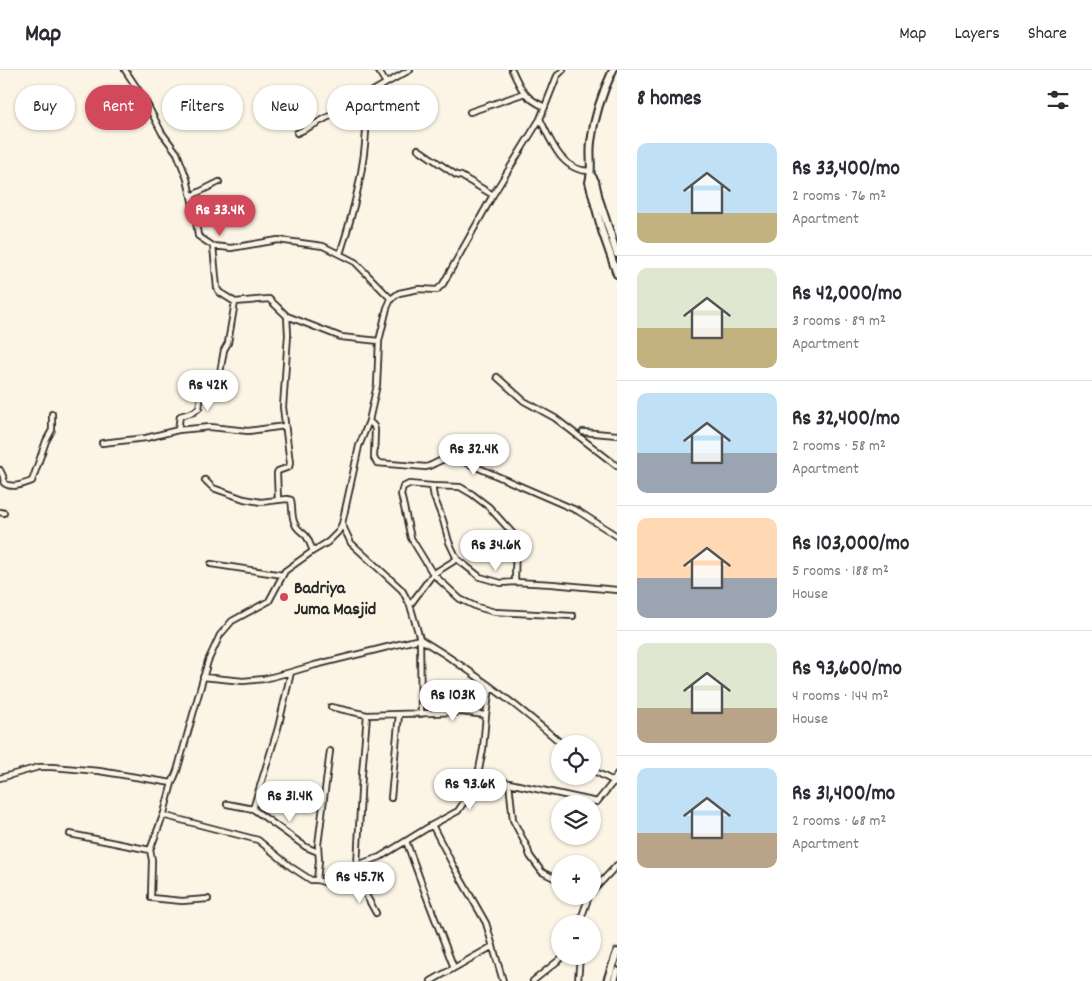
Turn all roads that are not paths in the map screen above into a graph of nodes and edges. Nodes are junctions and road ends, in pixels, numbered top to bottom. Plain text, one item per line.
1 (125, 70) edge
2 (378, 70) edge
3 (410, 70) edge
4 (512, 70) edge
5 (554, 70) edge
6 (563, 70) edge
7 (613, 70) edge
8 (557, 76) junction
9 (386, 83) junction
10 (525, 93) junction
11 (545, 107) junction
12 (470, 112) dead end
13 (540, 119) junction
14 (366, 131) dead end
15 (297, 133) dead end
16 (418, 149) dead end
17 (591, 173) junction
18 (219, 182) dead end
19 (493, 195) junction
20 (191, 196) junction
21 (214, 246) junction
22 (340, 254) junction
23 (617, 254) edge
24 (617, 274) edge
25 (391, 299) junction
26 (235, 302) junction
27 (287, 316) junction
28 (379, 341) junction
29 (497, 377) dead end
30 (52, 414) dead end
31 (369, 421) junction
32 (285, 426) junction
33 (178, 430) junction
34 (584, 432) dead end
35 (617, 435) edge
36 (102, 443) dead end
37 (617, 466) edge
38 (0, 470) edge
39 (205, 480) dead end
40 (3, 484) edge
41 (432, 486) junction
42 (278, 500) junction
43 (342, 524) junction
44 (617, 536) edge
45 (312, 552) junction
46 (457, 559) junction
47 (211, 564) dead end
48 (433, 574) junction
49 (284, 575) junction
50 (515, 582) junction
51 (617, 590) edge
52 (410, 605) junction
53 (573, 616) dead end
54 (420, 639) junction
55 (291, 672) junction
56 (203, 678) junction
57 (490, 687) junction
58 (331, 707) dead end
59 (399, 714) junction
60 (421, 714) junction
61 (367, 715) junction
62 (486, 715) junction
63 (551, 735) edge
64 (330, 751) dead end
65 (478, 774) junction
66 (601, 774) edge
67 (617, 774) edge
68 (0, 778) edge
69 (616, 782) edge
70 (509, 783) junction
71 (172, 784) junction
72 (391, 798) dead end
73 (226, 804) dead end
74 (253, 809) junction
75 (164, 813) junction
76 (432, 824) junction
77 (70, 834) dead end
78 (406, 841) junction
79 (150, 850) junction
80 (318, 852) junction
81 (357, 865) junction
82 (617, 865) edge
83 (551, 876) edge
84 (317, 880) junction
85 (601, 882) edge
86 (361, 886) junction
87 (208, 899) dead end
88 (376, 913) dead end
89 (494, 946) junction
90 (617, 952) edge
91 (553, 965) edge
92 (579, 965) edge
93 (454, 968) junction
94 (617, 971) edge
95 (431, 981) edge
96 (504, 981) edge
97 (533, 981) edge
98 (578, 981) edge
99 (607, 981) edge
100 (614, 981) edge

1 - 20 street
2 - 9 street
3 - 9 street
4 - 10 street
5 - 8 street
6 - 8 street
7 - 17 main road
8 - 11 street
9 - 15 street
10 - 11 street
10 - 12 street
11 - 13 street
13 - 17 street
13 - 19 street
14 - 22 street
16 - 19 street
17 - 23 main road
17 - 24 main road
18 - 20 street
19 - 25 street
20 - 21 street
21 - 22 street
21 - 26 street
22 - 25 street
25 - 28 street
26 - 27 street
26 - 33 street
27 - 28 street
27 - 32 street
28 - 31 street
29 - 37 street
30 - 40 street
31 - 43 street
31 - 44 street
32 - 33 street
32 - 42 street
33 - 36 street
34 - 35 street
38 - 40 street
39 - 42 street
41 - 46 street
41 - 48 street
41 - 50 street
42 - 45 street
43 - 45 street
43 - 52 street
45 - 49 street
46 - 48 street
46 - 50 street
47 - 49 street
48 - 52 street
48 - 53 street
49 - 56 street
50 - 51 street
52 - 54 street
54 - 55 street
54 - 57 street
54 - 60 street
55 - 56 street
55 - 74 street
56 - 71 street
57 - 62 street
57 - 63 street
58 - 61 street
59 - 60 street
59 - 61 street
59 - 72 street
60 - 62 street
61 - 81 street
62 - 65 street
64 - 80 street
65 - 70 street
65 - 76 street
66 - 69 street
67 - 69 street
68 - 71 street
69 - 70 street
70 - 83 street
71 - 75 street
73 - 74 street
74 - 80 street
75 - 79 street
75 - 84 street
76 - 78 street
76 - 89 street
77 - 79 street
78 - 81 street
78 - 93 street
79 - 87 street
80 - 84 street
81 - 86 street
82 - 85 street
84 - 86 street
86 - 88 street
89 - 93 street
89 - 96 street
90 - 99 main road
91 - 97 street
92 - 98 street
93 - 95 street
94 - 100 main road

